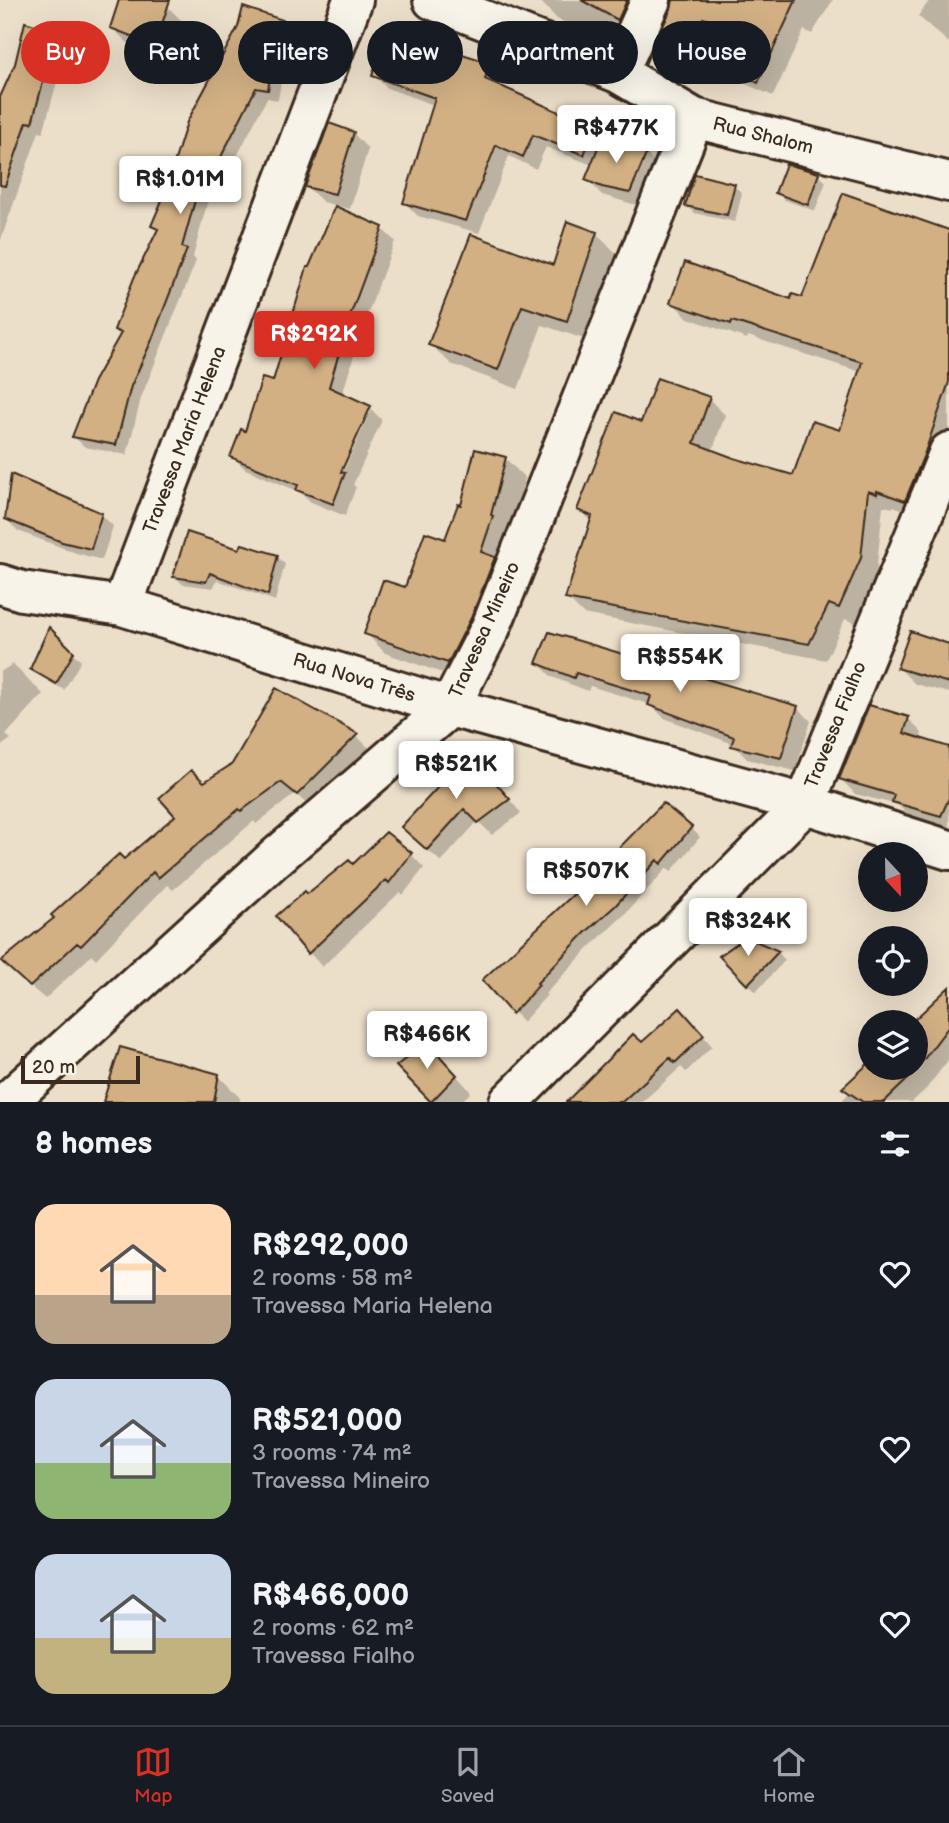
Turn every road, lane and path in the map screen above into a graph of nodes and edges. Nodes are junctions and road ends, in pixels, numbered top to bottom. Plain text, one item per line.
1 (353, 0) edge
2 (433, 0) edge
3 (651, 0) edge
4 (486, 21) edge
5 (638, 29) edge
6 (637, 84) edge
7 (694, 118) junction
8 (949, 181) edge
9 (949, 452) edge
10 (7, 596) edge
11 (122, 606) junction
12 (450, 708) junction
13 (804, 804) junction
14 (949, 850) edge
15 (7, 1102) edge
16 (509, 1102) edge

1 - 11 street, Travessa Maria Helena
2 - 4 street, Rua Shalom
3 - 5 street
6 - 7 street, Rua Shalom
7 - 8 street, Rua Shalom
7 - 12 street, Travessa Mineiro
9 - 13 street, Travessa Fialho
10 - 11 street, Rua Nova Três
11 - 12 street, Rua Nova Três
12 - 13 street, Rua Nova Três
12 - 15 street, Travessa Mineiro
13 - 14 street, Rua Nova Três
13 - 16 street, Travessa Fialho

